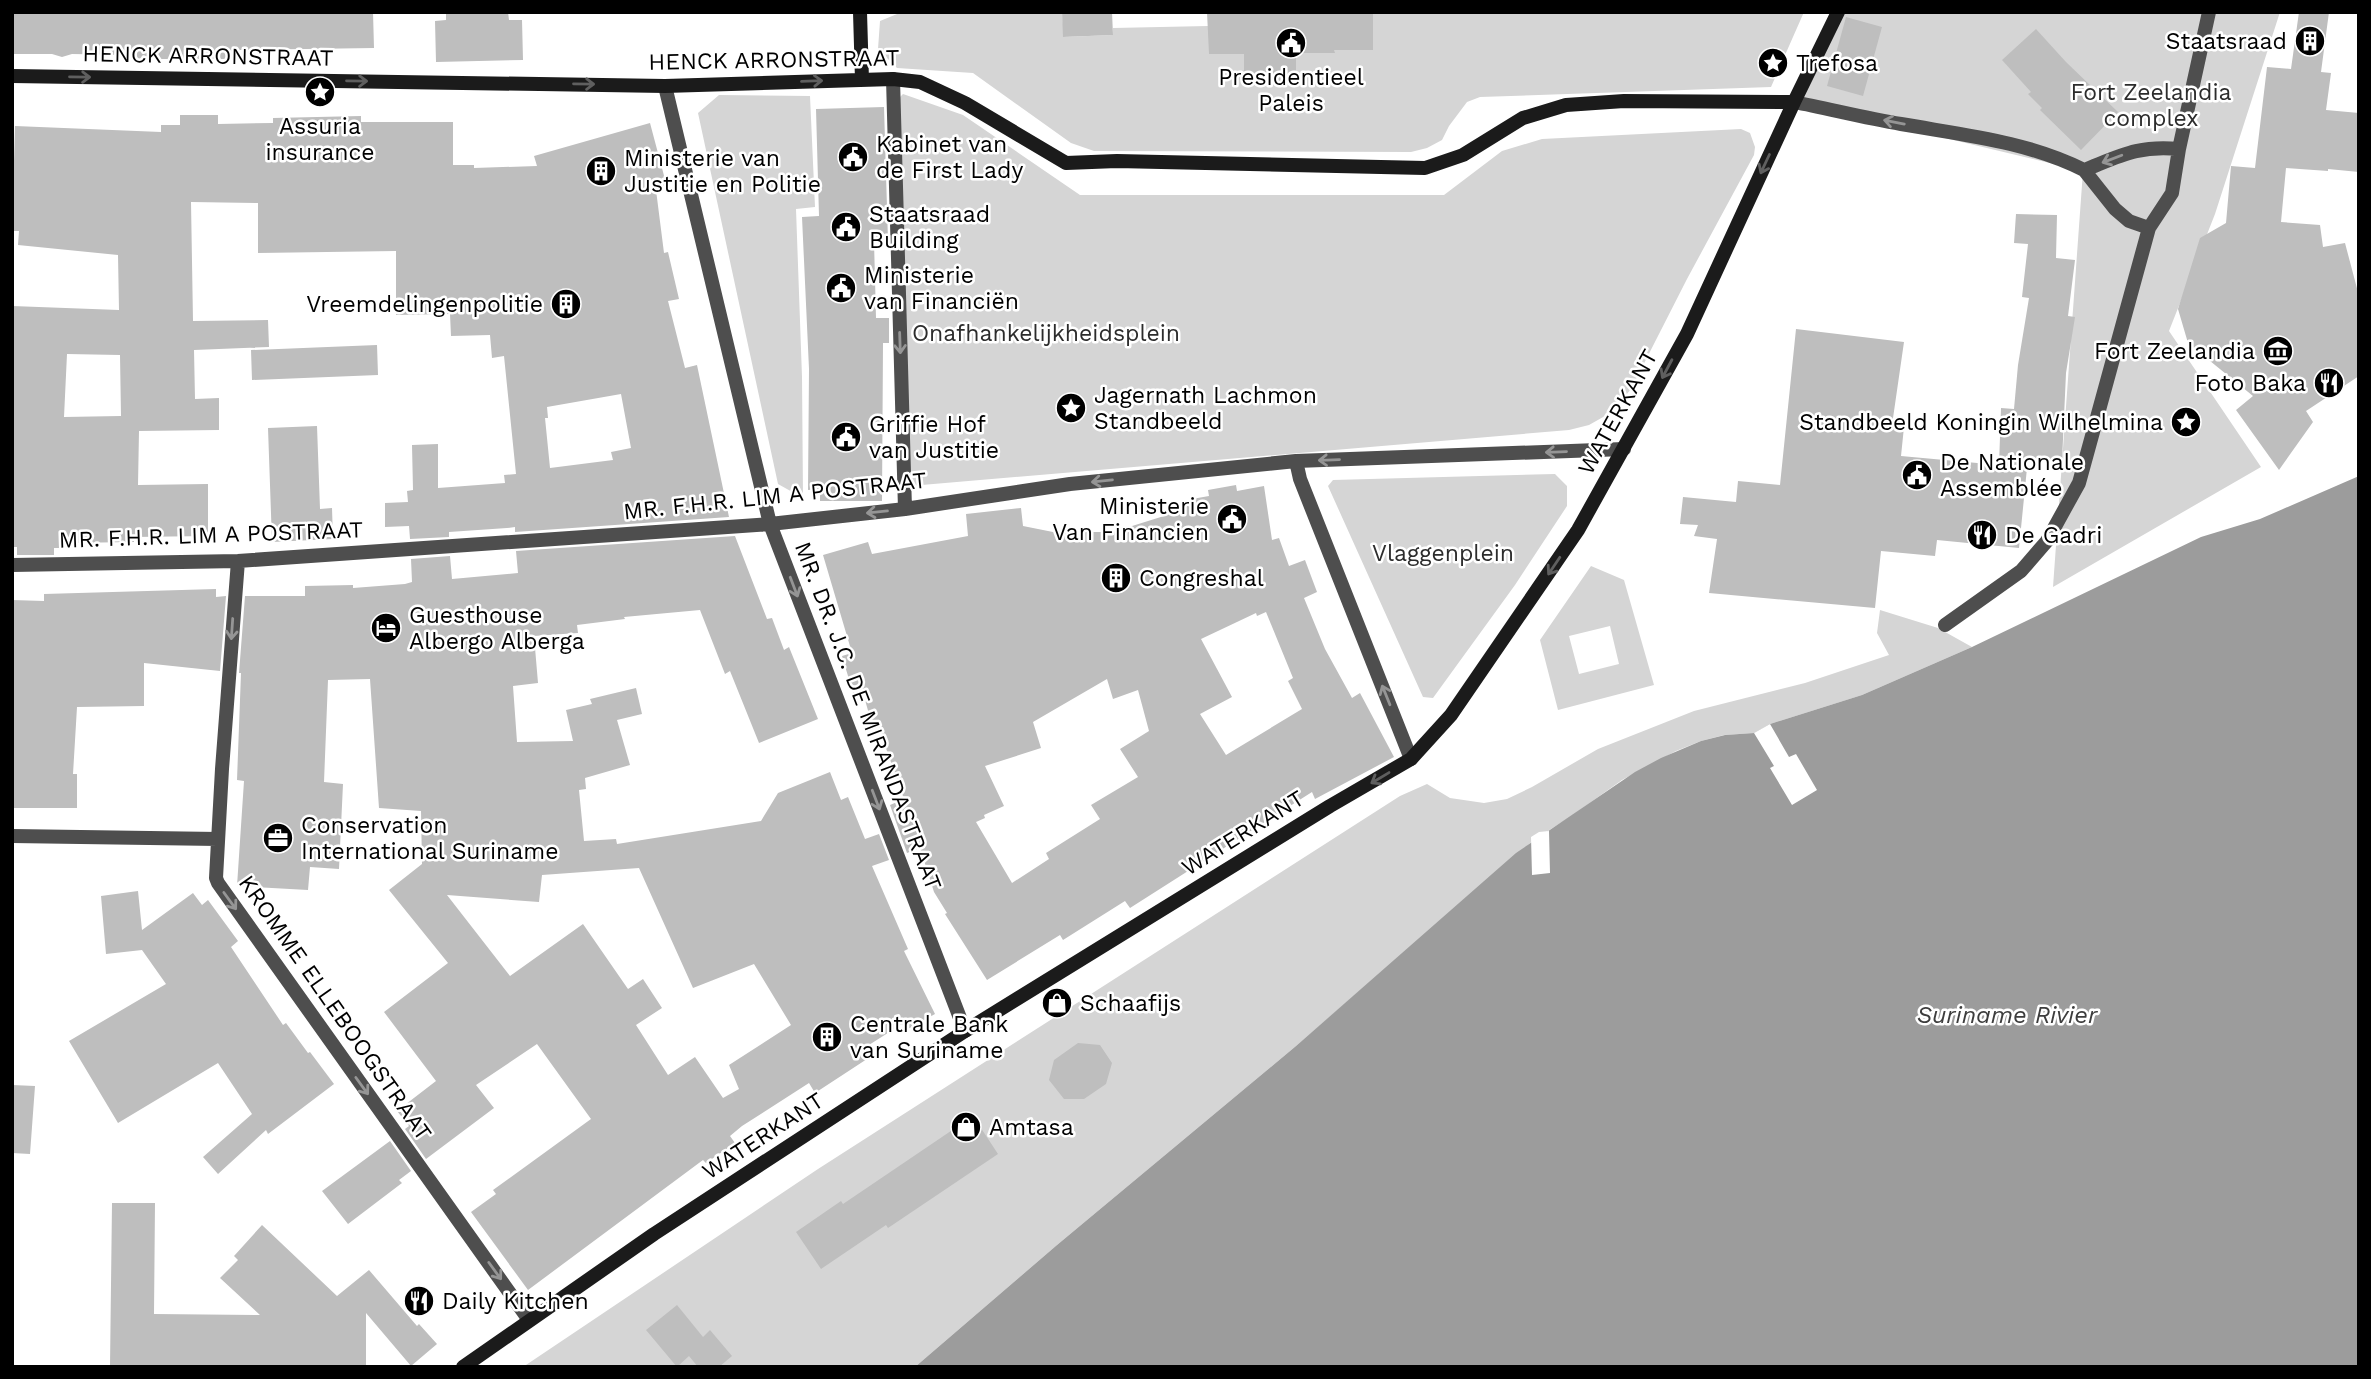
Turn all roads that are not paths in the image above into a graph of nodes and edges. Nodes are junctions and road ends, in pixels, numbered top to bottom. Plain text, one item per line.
1 (860, 12) edge
2 (1839, 12) edge
3 (2209, 12) edge
4 (12, 76) edge
5 (893, 79) junction
6 (862, 80) junction
7 (665, 86) junction
8 (1794, 102) junction
9 (2179, 149) junction
10 (2084, 170) junction
11 (2149, 228) junction
12 (1624, 449) junction
13 (1296, 461) junction
14 (905, 509) junction
15 (769, 524) junction
16 (238, 561) junction
17 (12, 565) edge
18 (1945, 625) dead end
19 (1411, 759) junction
20 (12, 836) edge
21 (218, 839) junction
22 (965, 1031) junction
23 (530, 1320) junction
24 (463, 1367) edge

1 - 6 main road
2 - 8 main road, WATERKANT
3 - 9 street
4 -> 7 main road, HENCK ARRONSTRAAT
5 - 6 main road, HENCK ARRONSTRAAT
5 - 8 main road, HENCK ARRONSTRAAT
5 -> 14 street
7 -> 6 main road, HENCK ARRONSTRAAT
7 - 15 street, MR. DR. J.C. DE MIRANDASTRAAT
10 -> 8 street
8 -> 12 main road, WATERKANT
9 -> 10 street
9 - 11 street
10 - 11 street
11 - 18 street
12 -> 13 street, MR. F.H.R. LIM A POSTRAAT
12 -> 19 main road, WATERKANT
13 -> 14 street, MR. F.H.R. LIM A POSTRAAT
19 -> 13 street
14 -> 15 street, MR. F.H.R. LIM A POSTRAAT
15 - 16 street, MR. F.H.R. LIM A POSTRAAT
15 -> 22 street, MR. DR. J.C. DE MIRANDASTRAAT
16 - 17 street, MR. F.H.R. LIM A POSTRAAT
16 -> 21 street, KROMME ELLEBOOGSTRAAT
19 -> 22 main road, WATERKANT
20 - 21 street
21 -> 23 street, KROMME ELLEBOOGSTRAAT
22 - 23 main road, WATERKANT
23 - 24 main road, WATERKANT

